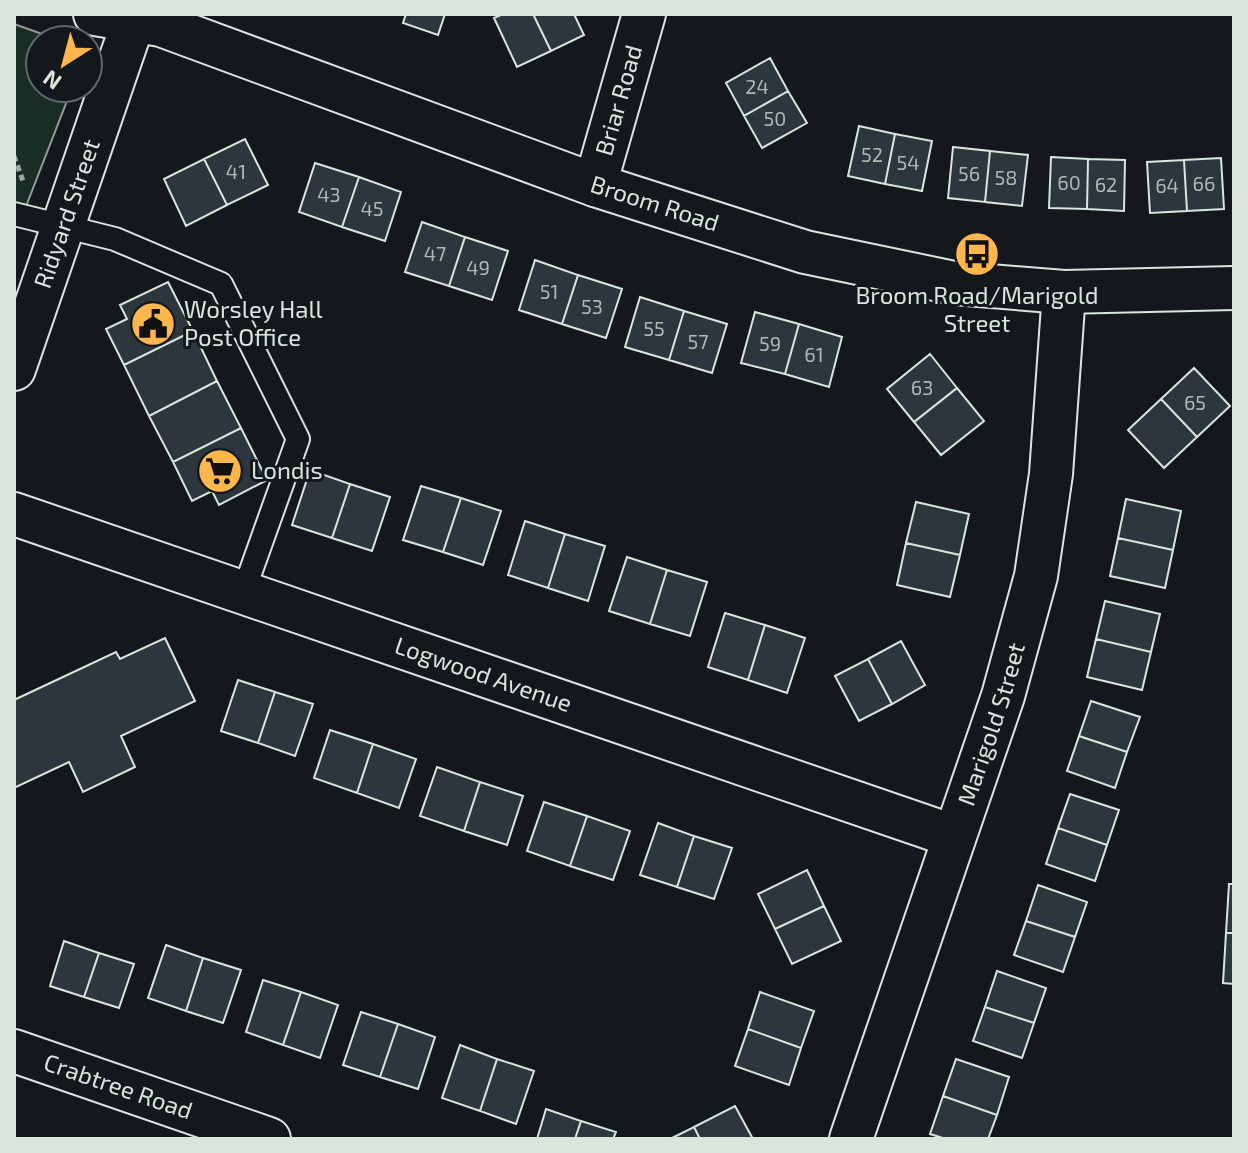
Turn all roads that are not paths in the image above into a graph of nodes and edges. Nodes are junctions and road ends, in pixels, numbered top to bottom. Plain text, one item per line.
1 (644, 14) edge
2 (121, 16) edge
3 (595, 185) junction
4 (14, 214) edge
5 (61, 226) junction
6 (1234, 288) edge
7 (1064, 292) junction
8 (14, 369) edge
9 (14, 514) edge
10 (243, 593) junction
11 (953, 836) junction
12 (14, 1051) edge
13 (269, 1139) edge
14 (851, 1139) edge

1 - 3 street, Briar Road
2 - 3 street, Broom Road
2 - 5 street, Ridyard Street
3 - 7 street, Broom Road
4 - 5 lane
5 - 8 street, Ridyard Street
5 - 10 lane
6 - 7 street, Broom Road
7 - 11 street, Marigold Street
9 - 10 street, Logwood Avenue
10 - 11 street, Logwood Avenue
11 - 14 street, Marigold Street
12 - 13 street, Crabtree Road

